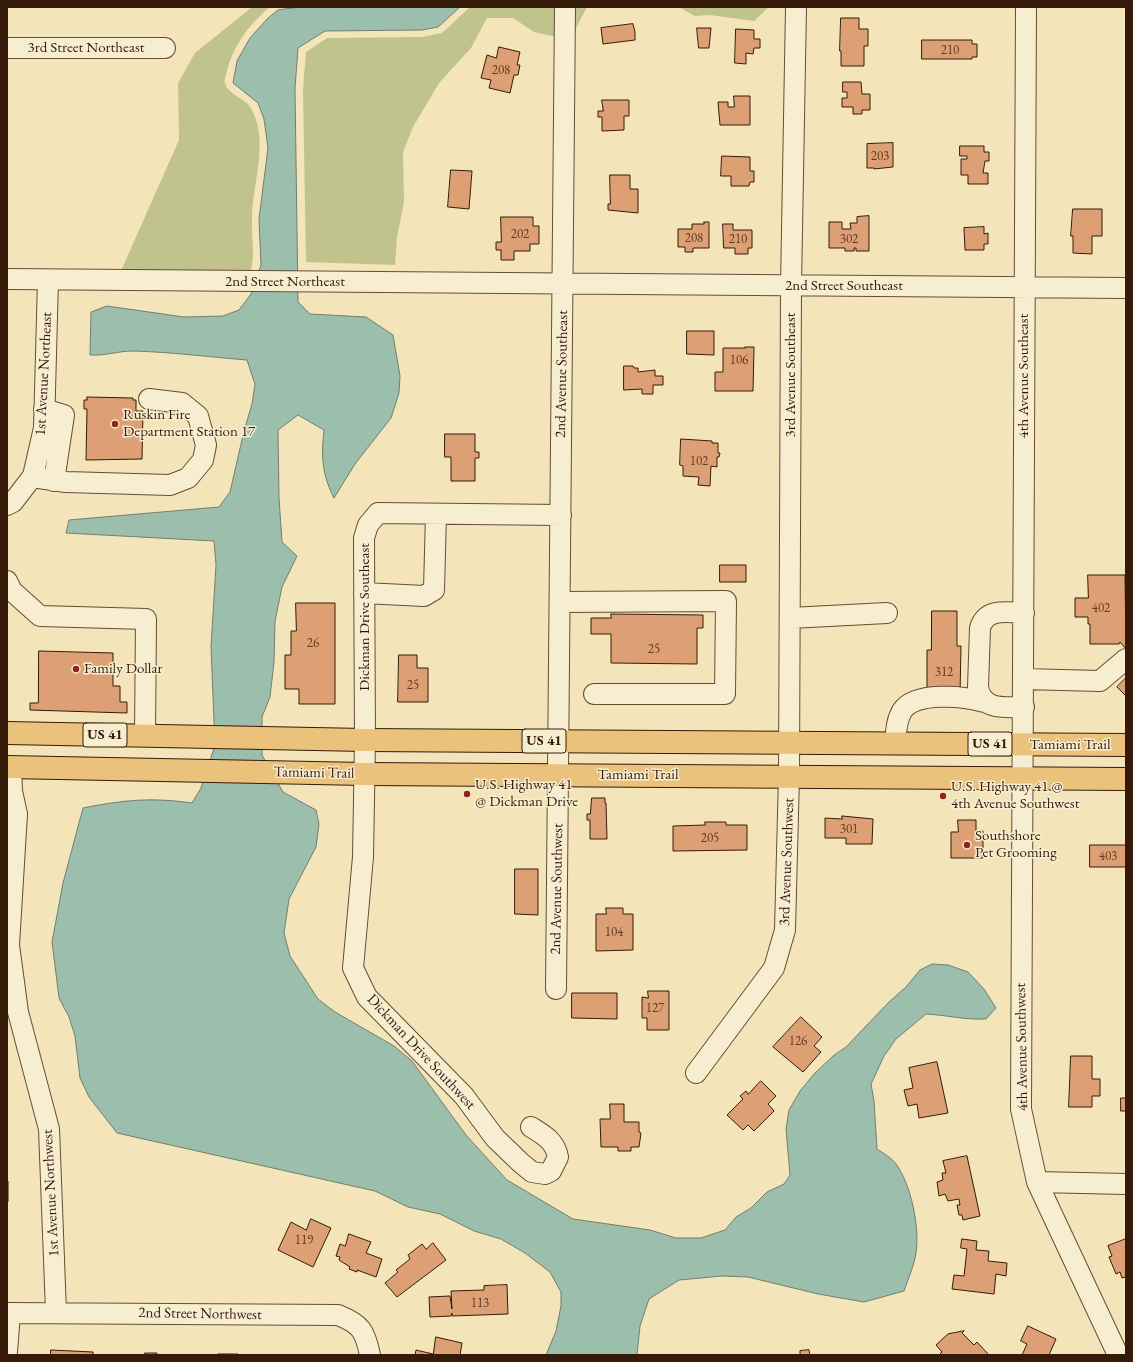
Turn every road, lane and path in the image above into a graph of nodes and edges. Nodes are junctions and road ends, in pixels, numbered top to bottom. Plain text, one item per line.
1 (565, 7) edge
2 (796, 7) edge
3 (1026, 7) edge
4 (7, 48) edge
5 (165, 48) dead end
6 (7, 279) edge
7 (48, 280) junction
8 (563, 284) junction
9 (791, 286) junction
10 (1024, 286) junction
11 (1126, 288) edge
12 (150, 399) dead end
13 (44, 409) junction
14 (32, 477) junction
15 (54, 480) junction
16 (7, 505) edge
17 (436, 514) junction
18 (561, 515) junction
19 (7, 581) edge
20 (364, 593) junction
21 (560, 602) junction
22 (887, 613) dead end
23 (1024, 613) junction
24 (790, 618) junction
25 (1126, 659) edge
26 (1024, 679) junction
27 (594, 694) dead end
28 (984, 702) junction
29 (1024, 707) junction
30 (7, 733) edge
31 (145, 736) junction
32 (365, 740) junction
33 (558, 742) junction
34 (789, 743) junction
35 (895, 744) junction
36 (1024, 744) junction
37 (1126, 745) edge
38 (9, 767) edge
39 (364, 774) junction
40 (558, 774) junction
41 (789, 776) junction
42 (1023, 780) junction
43 (1126, 780) edge
44 (556, 989) dead end
45 (13, 1012) edge
46 (696, 1073) dead end
47 (531, 1127) dead end
48 (1037, 1182) junction
49 (1126, 1184) edge
50 (56, 1312) junction
51 (8, 1314) edge
52 (7, 1352) edge
53 (370, 1355) edge
54 (1118, 1355) edge

1 - 8 street, 2nd Avenue Southeast
2 - 9 street, 3rd Avenue Southeast
3 - 10 street, 4th Avenue Southeast
4 - 5 street, 3rd Street Northeast
6 - 7 street, 2nd Street Northeast
7 - 8 street, 2nd Street Northeast
7 - 13 street, 1st Avenue Northeast
8 - 9 street, 2nd Street Southeast
8 - 18 street, 2nd Avenue Southeast
9 - 10 street, 2nd Street Southeast
9 - 24 street, 3rd Avenue Southeast
10 - 11 street, 2nd Street Southeast
10 - 23 street, 4th Avenue Southeast
12 - 15 street
13 - 14 street, 1st Avenue Northeast
13 - 15 street
14 - 15 street
14 - 16 street, 1st Avenue Northeast
17 - 18 street, Dickman Drive Southeast
17 - 20 street, Dickman Drive Southeast
17 - 20 street
18 - 21 street, 2nd Avenue Southeast
19 - 31 street
20 - 32 street, Dickman Drive Southeast
21 - 27 street
21 - 33 street, 2nd Avenue Southeast
22 - 24 street
23 - 26 street, 4th Avenue Southeast
23 - 28 street
24 - 34 street, 3rd Avenue Southeast
25 - 26 street
26 - 29 street, 4th Avenue Southeast
28 - 29 street
28 - 35 street
29 - 36 street, 4th Avenue Southeast
30 - 31 main road, Tamiami Trail / US 41
31 - 32 main road, Tamiami Trail / US 41
32 - 33 main road, Tamiami Trail / US 41
32 - 39 street, Dickman Drive Southwest
33 - 34 main road, Tamiami Trail / US 41
33 - 40 street, 2nd Avenue Southwest
34 - 35 main road, Tamiami Trail / US 41
34 - 41 street, 3rd Avenue Southwest
35 - 36 main road, Tamiami Trail / US 41
36 - 37 main road, Tamiami Trail / US 41
36 - 42 street, 4th Avenue Southwest
38 - 39 main road, Tamiami Trail / US 41
38 - 45 street, 1st Avenue Northwest
39 - 40 main road, Tamiami Trail / US 41
39 - 47 street, Dickman Drive Southwest
40 - 41 main road, Tamiami Trail / US 41
40 - 44 street, 2nd Avenue Southwest
41 - 42 main road, Tamiami Trail / US 41
41 - 46 street, 3rd Avenue Southwest
42 - 43 main road, Tamiami Trail / US 41
42 - 48 street, 4th Avenue Southwest
45 - 50 street, 1st Avenue Northwest
48 - 49 street
48 - 54 street, 4th Avenue Southwest
50 - 51 street, 2nd Street Northwest
50 - 53 street, 2nd Street Northwest
51 - 52 street

